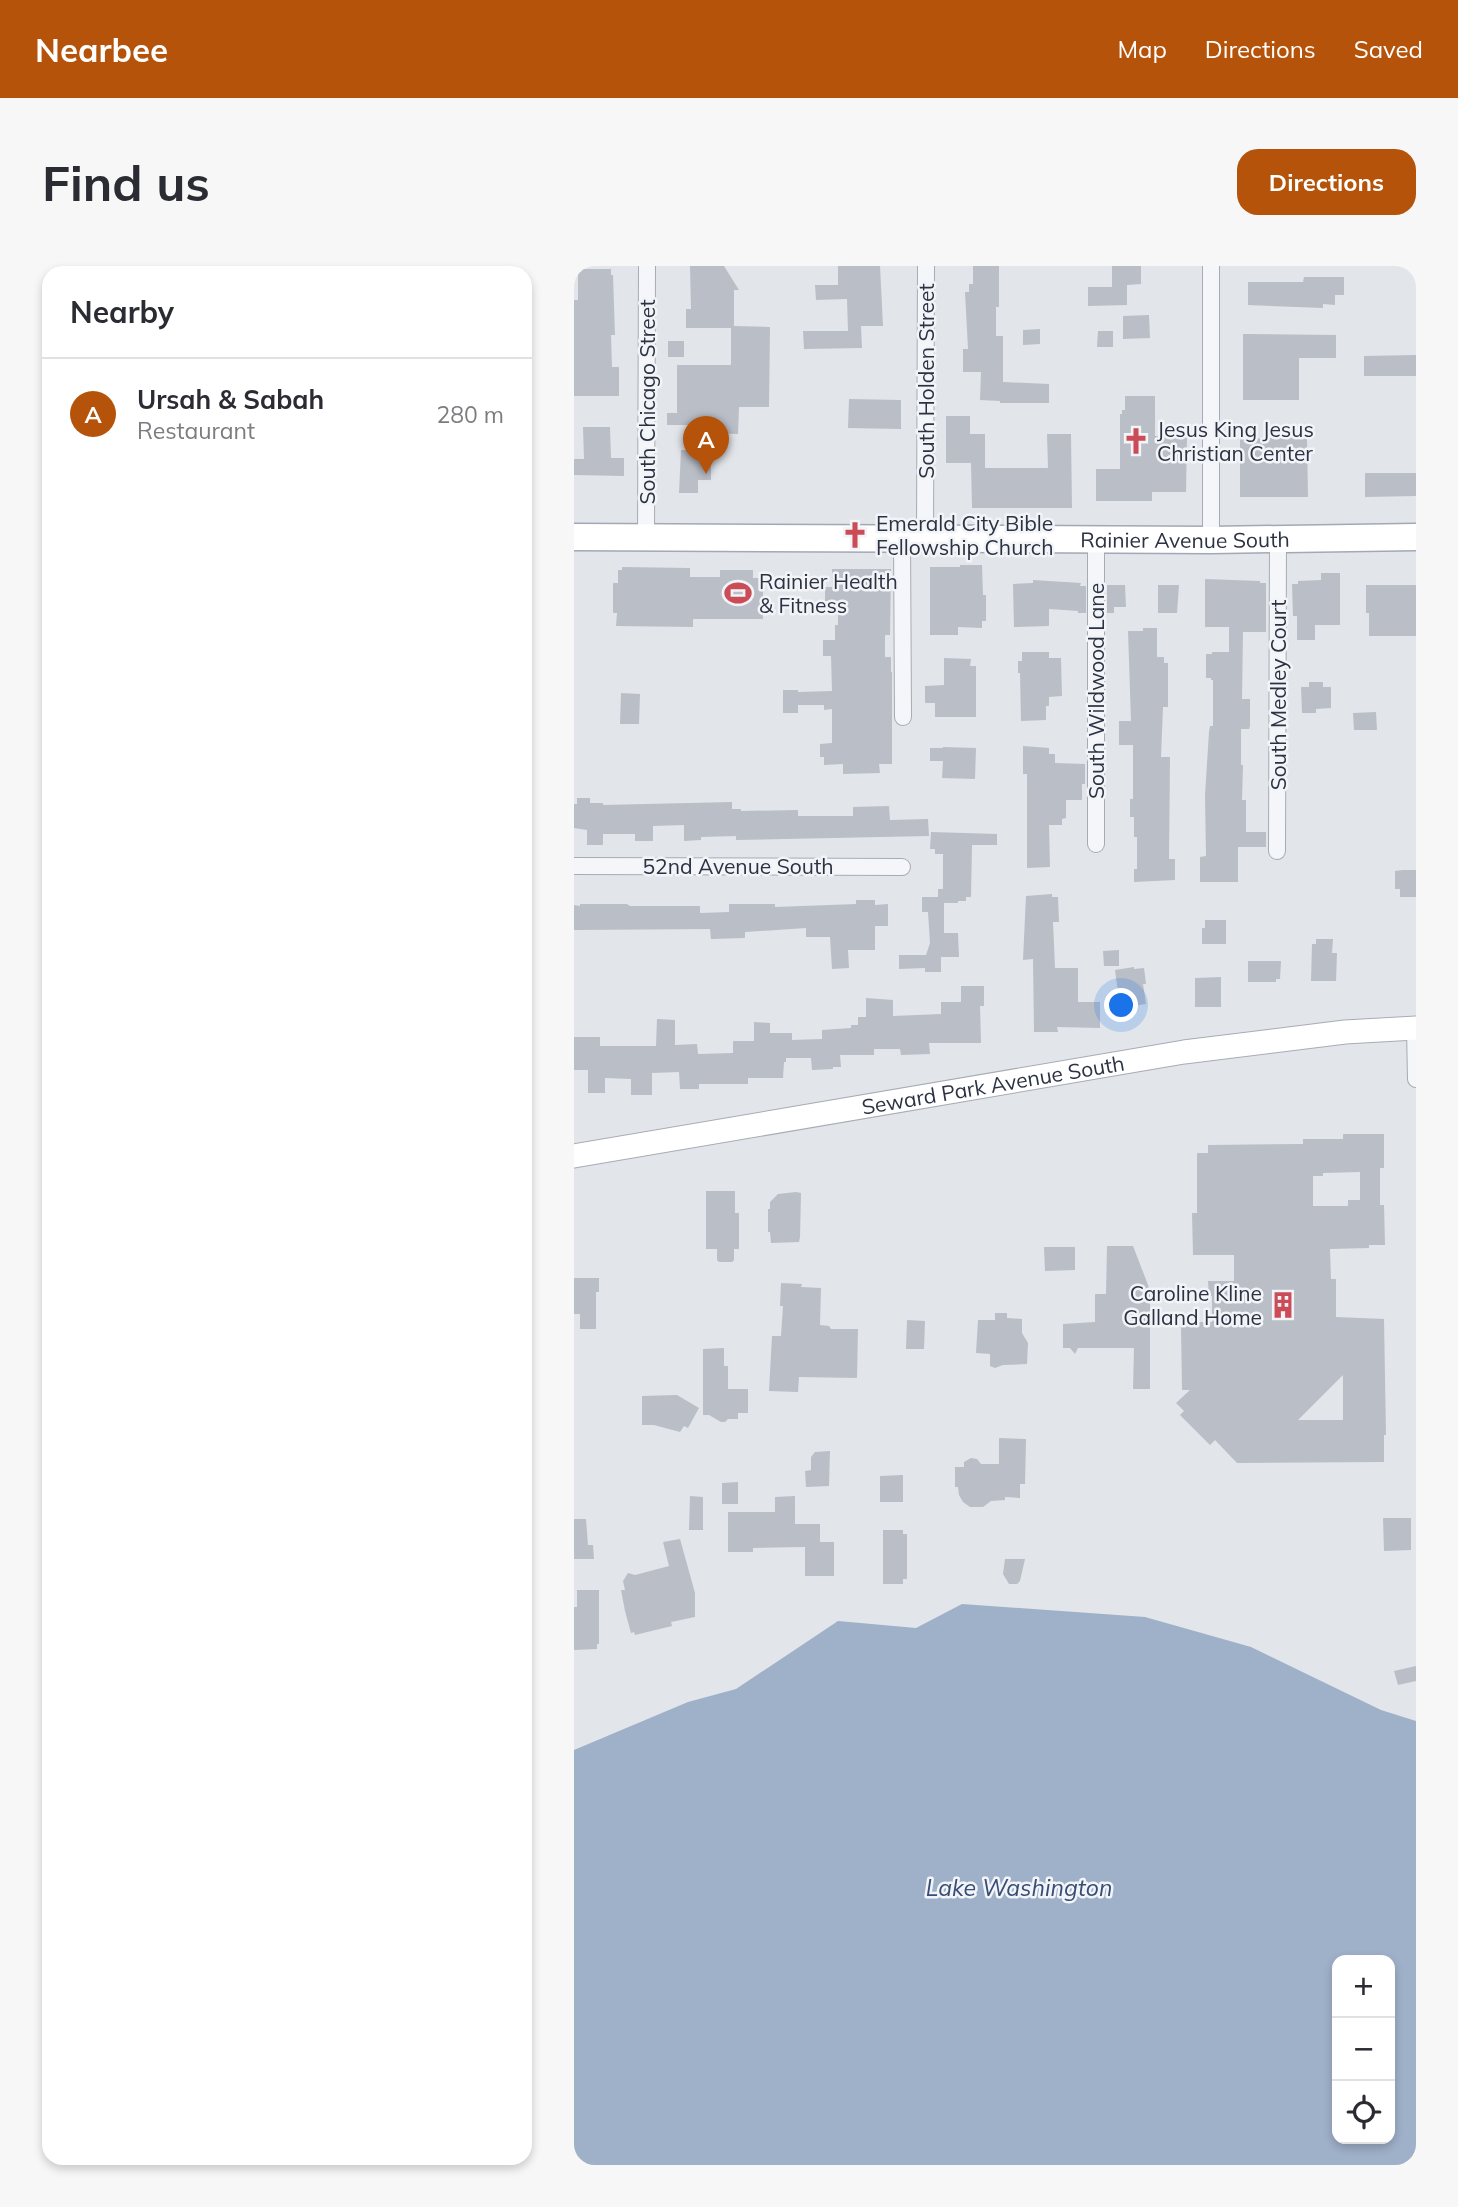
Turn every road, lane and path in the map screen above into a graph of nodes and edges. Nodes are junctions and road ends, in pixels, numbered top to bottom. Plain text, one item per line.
1 (648, 266) edge
2 (926, 266) edge
3 (1211, 266) edge
4 (574, 537) edge
5 (1416, 537) edge
6 (646, 538) junction
7 (914, 538) junction
8 (1096, 539) junction
9 (1278, 539) junction
10 (1211, 540) junction
11 (904, 717) dead end
12 (1096, 844) dead end
13 (1277, 851) dead end
14 (574, 866) edge
15 (902, 867) dead end
16 (1416, 1028) edge
17 (1416, 1079) edge
18 (574, 1156) edge

1 - 6 street, South Chicago Street
2 - 7 street, South Holden Street
3 - 10 street
4 - 6 main road, Rainier Avenue South
5 - 9 main road, Rainier Avenue South
6 - 7 main road, Rainier Avenue South
7 - 8 main road, Rainier Avenue South
7 - 11 street, South Holden Street
8 - 10 main road, Rainier Avenue South
8 - 12 street, South Wildwood Lane
9 - 10 main road, Rainier Avenue South
9 - 13 street, South Medley Court
14 - 15 street, 52nd Avenue South
16 - 17 street
16 - 18 main road, Seward Park Avenue South

